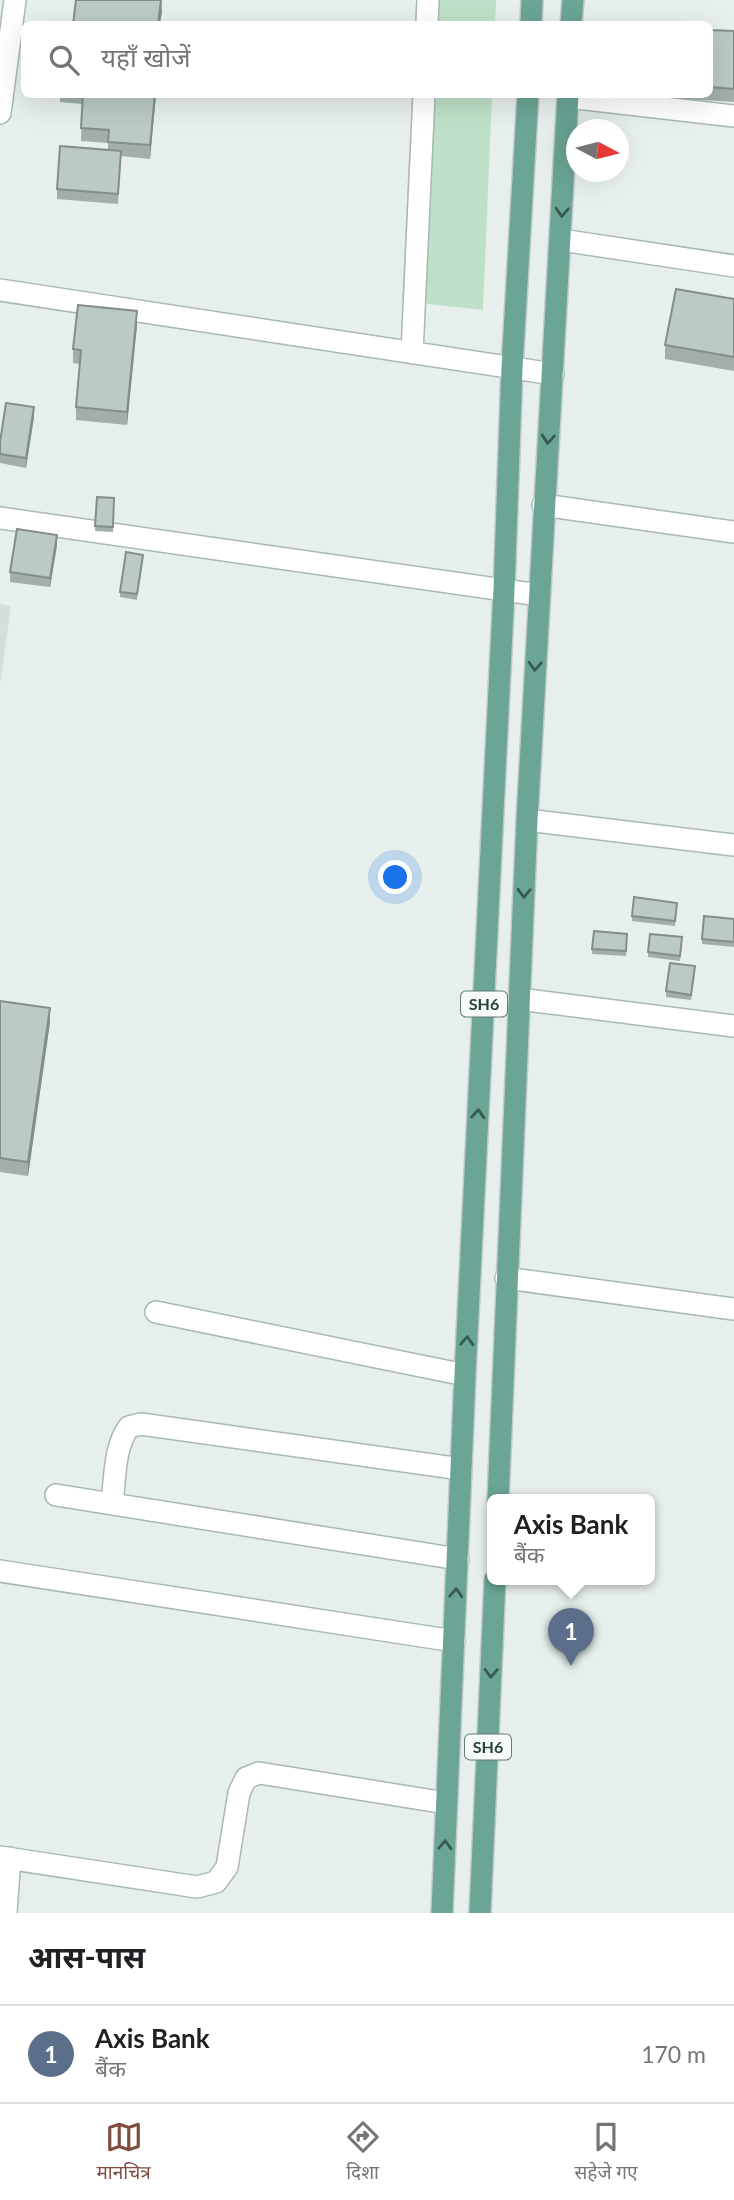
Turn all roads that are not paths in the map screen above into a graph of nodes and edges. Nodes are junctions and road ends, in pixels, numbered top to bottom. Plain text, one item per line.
1 (15, 0) edge
2 (428, 0) edge
3 (532, 0) edge
4 (573, 0) edge
5 (427, 21) edge
6 (531, 21) edge
7 (571, 21) edge
8 (424, 98) edge
9 (527, 98) edge
10 (568, 98) edge
11 (585, 98) edge
12 (0, 113) edge
13 (734, 116) edge
14 (561, 240) junction
15 (734, 266) edge
16 (0, 290) edge
17 (412, 353) junction
18 (512, 368) junction
19 (553, 374) junction
20 (543, 505) junction
21 (0, 519) edge
22 (734, 532) edge
23 (504, 590) junction
24 (539, 595) junction
25 (527, 820) junction
26 (734, 845) edge
27 (519, 999) junction
28 (734, 1026) edge
29 (506, 1278) junction
30 (734, 1309) edge
31 (156, 1312) dead end
32 (465, 1375) junction
33 (461, 1469) junction
34 (498, 1494) edge
35 (57, 1495) dead end
36 (112, 1503) junction
37 (458, 1559) junction
38 (0, 1571) edge
39 (495, 1585) edge
40 (454, 1641) junction
41 (446, 1803) junction
42 (5, 1857) edge
43 (6, 1913) edge
44 (442, 1913) edge
45 (480, 1913) edge

1 - 12 street
2 - 5 street
3 - 6 main road
4 - 7 main road
8 - 17 street
9 - 18 main road, SH6
10 -> 14 main road, SH6
11 - 13 street
14 - 15 street
14 - 19 main road, SH6
16 - 17 street
17 - 18 street
18 - 19 street
18 - 23 main road, SH6
19 -> 20 main road, SH6
20 - 22 street
20 - 24 main road, SH6
21 - 23 street
23 - 24 street
32 -> 23 main road, SH6
24 -> 25 main road, SH6
25 - 26 street
25 -> 27 main road, SH6
27 - 28 street
27 - 29 main road, SH6
29 - 30 street
29 - 34 main road, SH6
31 - 32 street
32 - 33 main road, SH6
33 - 36 street
33 - 37 main road, SH6
35 - 36 street
36 - 37 street
40 -> 37 main road, SH6
38 - 40 street
39 -> 45 main road, SH6
40 - 41 main road, SH6
41 - 42 street
44 -> 41 main road, SH6
42 - 43 street

